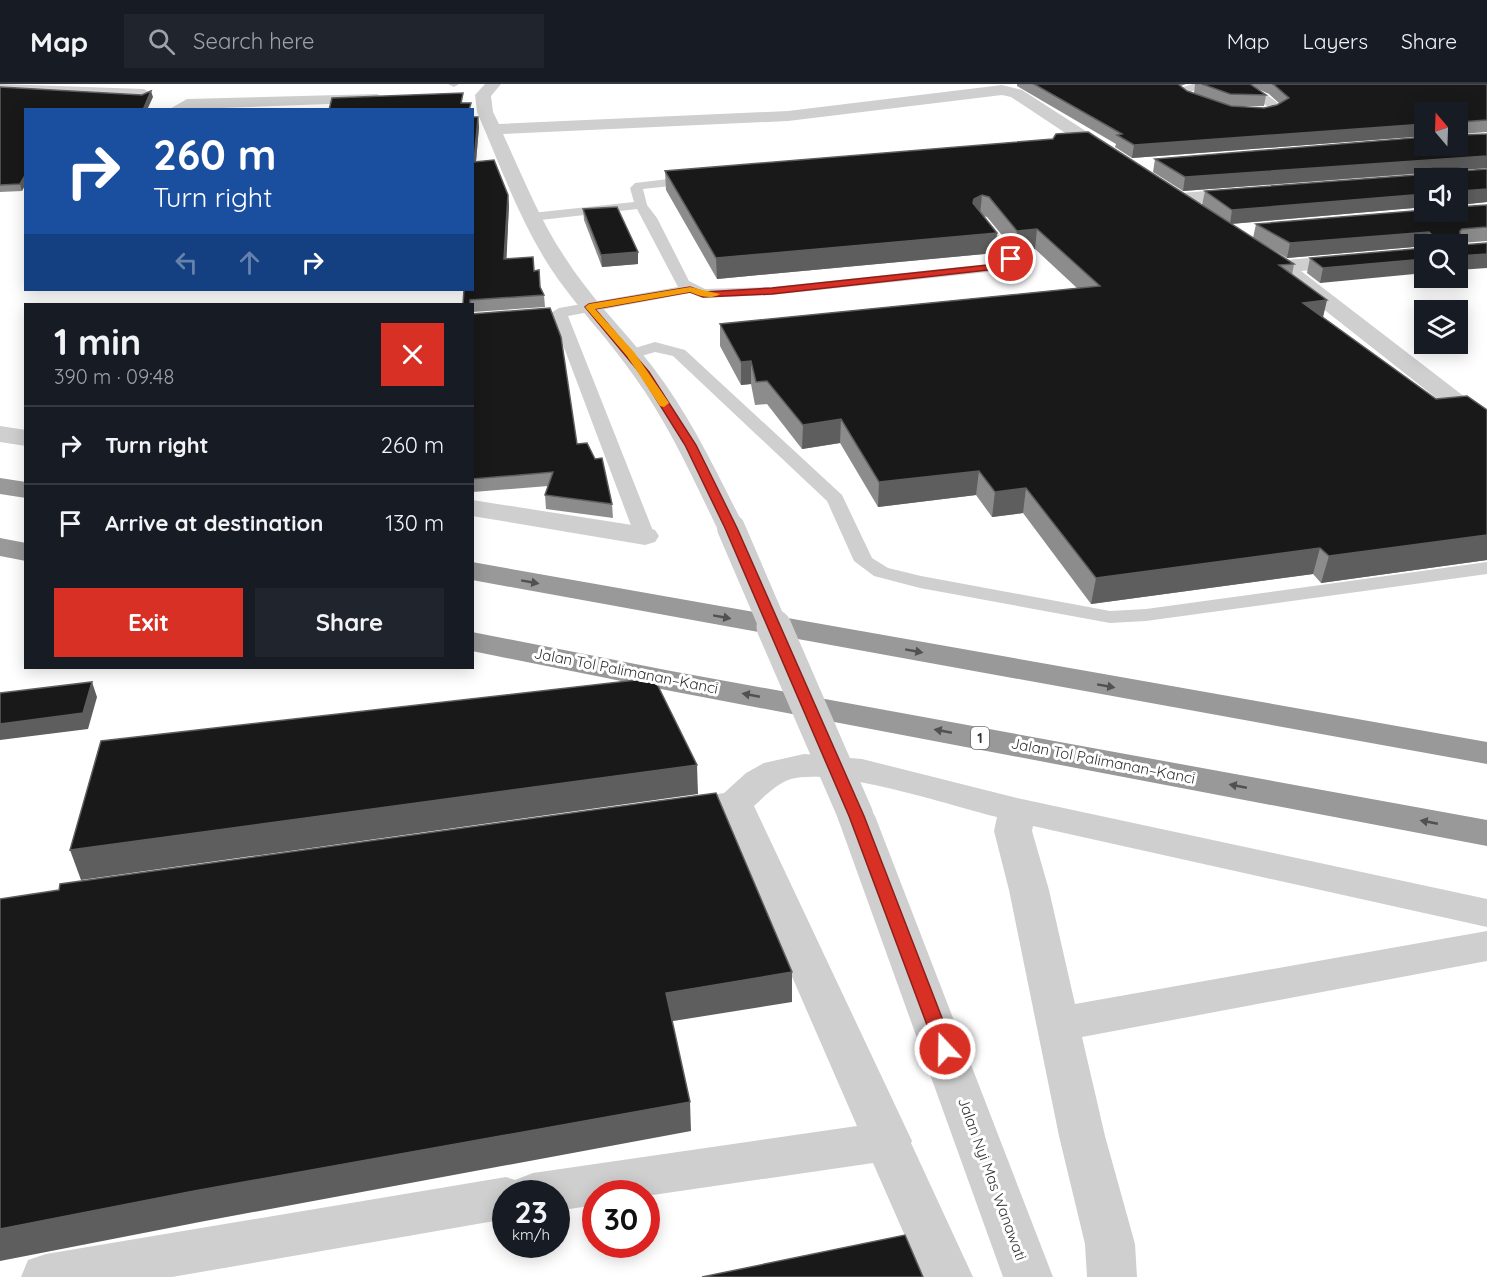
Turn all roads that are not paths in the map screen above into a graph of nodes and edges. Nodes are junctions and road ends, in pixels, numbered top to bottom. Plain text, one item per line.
1 (1205, 84) edge
2 (1239, 84) edge
3 (0, 86) edge
4 (469, 90) edge
5 (144, 94) edge
6 (438, 97) edge
7 (393, 98) edge
8 (180, 108) edge
9 (1216, 111) edge
10 (1244, 114) edge
11 (492, 129) junction
12 (1162, 163) edge
13 (1126, 166) junction
14 (704, 179) edge
15 (1263, 192) edge
16 (1178, 199) junction
17 (641, 205) junction
18 (532, 217) junction
19 (1206, 219) edge
20 (980, 220) edge
21 (1235, 238) edge
22 (1414, 255) edge
23 (1282, 267) junction
24 (690, 290) junction
25 (589, 307) junction
26 (631, 354) junction
27 (1487, 426) edge
28 (0, 434) edge
29 (24, 438) edge
30 (0, 486) edge
31 (24, 490) edge
32 (474, 508) edge
33 (645, 536) joint
34 (0, 547) edge
35 (24, 552) edge
36 (1487, 568) edge
37 (474, 571) edge
38 (474, 641) edge
39 (1487, 753) edge
40 (735, 804) junction
41 (1017, 810) junction
42 (640, 817) edge
43 (1487, 833) edge
44 (1487, 913) edge
45 (1487, 946) edge
46 (1059, 1024) junction
47 (889, 1142) junction
48 (570, 1188) edge
49 (492, 1200) edge
50 (46, 1277) edge
51 (948, 1277) edge
52 (1028, 1277) edge
53 (1112, 1277) edge

1 - 9 lane
2 - 10 lane
3 - 5 street
4 - 6 street
4 - 11 street, Jalan Nyi Mas Wanawati
7 - 8 street
11 - 13 street
11 - 18 street, Jalan Nyi Mas Wanawati
12 - 13 street
13 - 16 street
14 - 17 lane
15 - 16 street
16 - 19 street
17 - 18 lane
17 - 24 lane
18 - 25 street, Jalan Nyi Mas Wanawati
20 - 24 lane
21 - 23 street
22 - 23 street
23 - 27 street
24 - 25 lane
25 - 26 street, Jalan Nyi Mas Wanawati
25 - 33 lane
26 - 36 lane
26 - 52 street, Jalan Nyi Mas Wanawati, bridge
28 - 29 street
30 - 31 highway
32 - 33 street
34 - 35 highway
37 -> 39 highway
43 -> 38 highway, Jalan Tol Palimanan–Kanci / 1
40 - 41 street
40 - 42 street
40 - 47 street
41 - 44 street
41 - 46 street
45 - 46 street
46 - 53 street
47 - 48 street
47 - 51 street
49 - 50 street

